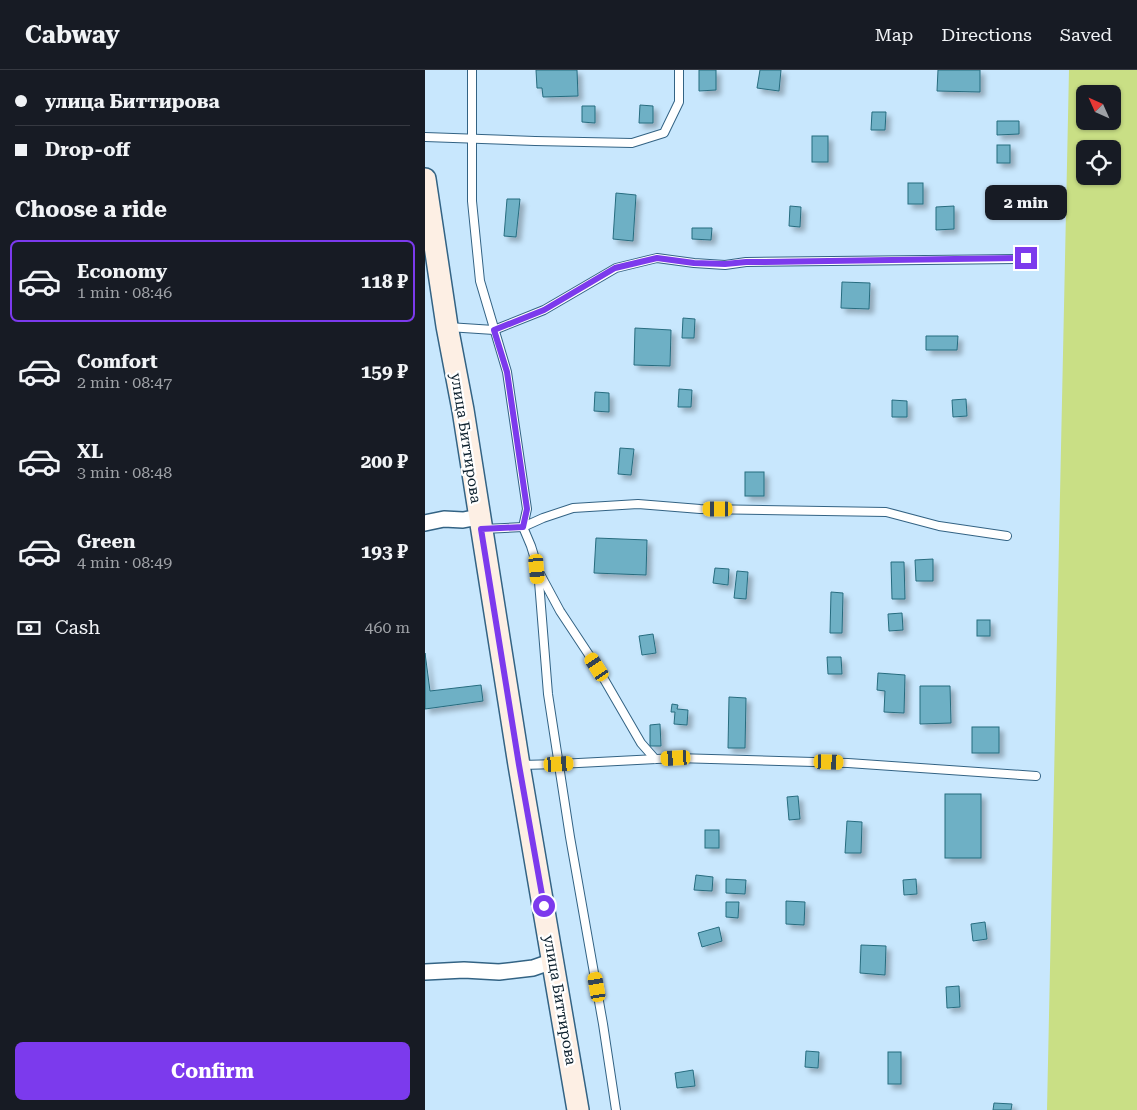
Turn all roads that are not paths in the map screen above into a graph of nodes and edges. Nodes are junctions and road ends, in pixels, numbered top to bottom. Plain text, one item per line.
1 (472, 70) edge
2 (679, 70) edge
3 (425, 137) edge
4 (472, 139) junction
5 (425, 180) edge
6 (1026, 258) dead end
7 (447, 326) junction
8 (494, 330) junction
9 (425, 523) edge
10 (480, 523) junction
11 (523, 527) junction
12 (1007, 536) dead end
13 (537, 569) junction
14 (655, 759) junction
15 (559, 764) junction
16 (519, 765) junction
17 (1036, 776) dead end
18 (553, 961) junction
19 (425, 972) edge
20 (578, 1110) edge
21 (616, 1110) edge

1 - 4 lane
2 - 4 lane
3 - 4 lane
4 - 8 lane
5 - 7 street, улица Биттирова
6 - 8 lane
7 - 8 lane
7 - 10 street, улица Биттирова
8 - 11 lane
9 - 10 street
10 - 11 lane
10 - 16 street, улица Биттирова
11 - 12 lane
11 - 13 lane
13 - 14 lane
13 - 15 lane
14 - 15 lane
14 - 17 lane
15 - 16 lane
15 - 21 lane
16 - 18 street, улица Биттирова
18 - 19 street
18 - 20 street, улица Биттирова

